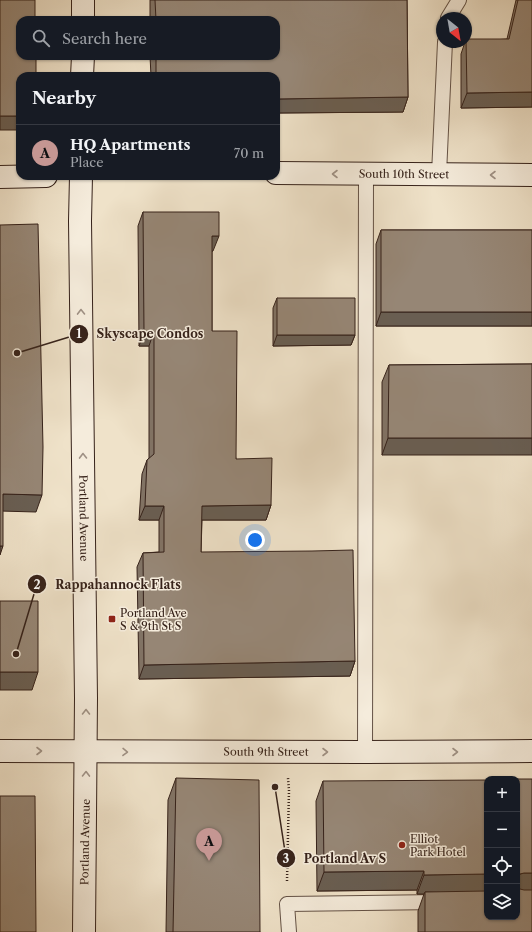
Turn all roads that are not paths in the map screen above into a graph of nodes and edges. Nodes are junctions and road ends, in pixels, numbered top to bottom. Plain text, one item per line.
1 (83, 0) edge
2 (458, 0) edge
3 (451, 12) edge
4 (83, 16) edge
5 (445, 48) edge
6 (83, 60) edge
7 (82, 72) edge
8 (280, 173) edge
9 (366, 174) junction
10 (439, 174) junction
11 (532, 175) edge
12 (0, 177) edge
13 (16, 177) edge
14 (81, 180) edge
15 (0, 751) edge
16 (86, 751) junction
17 (532, 751) edge
18 (364, 752) junction
19 (448, 902) edge
20 (84, 932) edge
21 (289, 932) edge

1 - 4 street
2 - 3 lane
5 - 10 lane
6 - 7 street
9 -> 8 street, South 10th Street
9 - 10 street, South 10th Street
9 - 18 lane
11 -> 10 street, South 10th Street
12 - 13 street
16 -> 14 street, Portland Avenue
15 -> 16 street, South 9th Street
16 -> 18 street, South 9th Street
20 -> 16 street, Portland Avenue
18 -> 17 street, South 9th Street
19 - 21 lane

